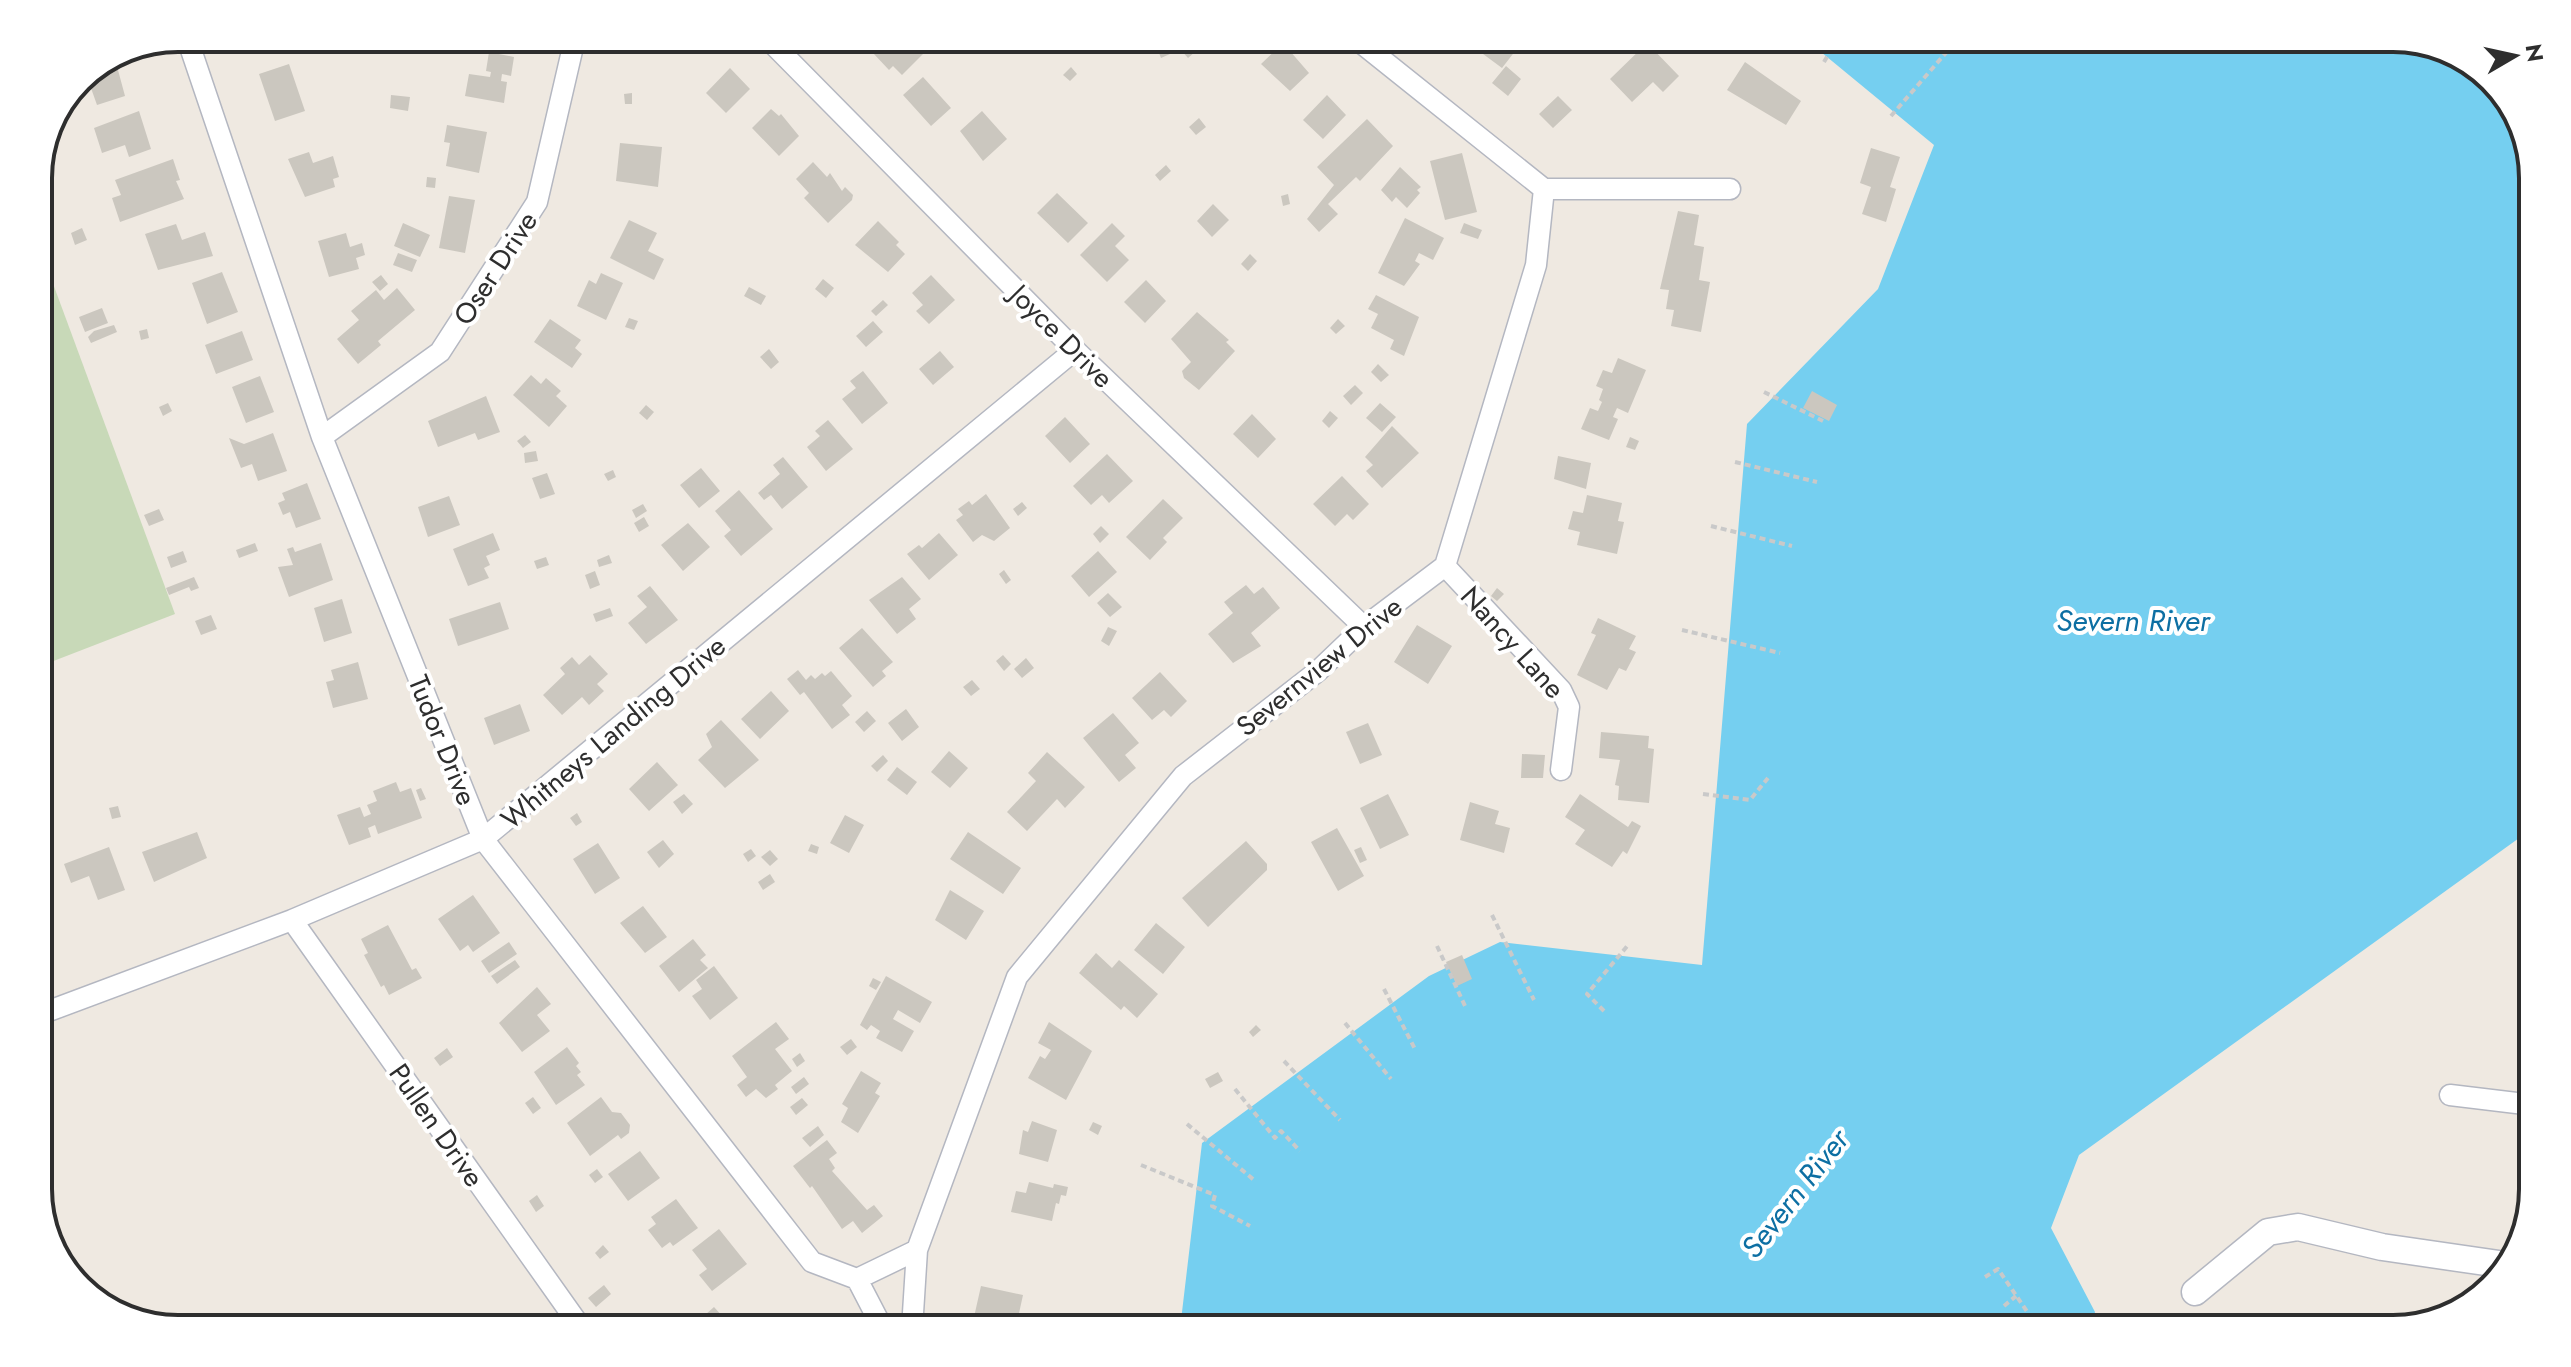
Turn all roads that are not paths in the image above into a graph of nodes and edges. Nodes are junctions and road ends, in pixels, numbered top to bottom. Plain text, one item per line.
1 (192, 52) edge
2 (572, 52) edge
3 (781, 52) edge
4 (1373, 52) edge
5 (1544, 189) junction
6 (1730, 189) dead end
7 (1075, 350) junction
8 (322, 437) junction
9 (1445, 566) junction
10 (1364, 627) junction
11 (1561, 770) dead end
12 (483, 839) junction
13 (292, 920) junction
14 (52, 1010) edge
15 (2450, 1095) dead end
16 (2519, 1103) edge
17 (917, 1250) junction
18 (2495, 1263) edge
19 (857, 1279) junction
20 (2195, 1292) dead end
21 (572, 1315) edge
22 (876, 1315) edge
23 (913, 1315) edge

1 - 8 street, Tudor Drive
2 - 8 street, Oser Drive
3 - 7 street, Joyce Drive
4 - 5 street
5 - 6 street
5 - 9 street
7 - 10 street, Joyce Drive
7 - 12 street, Whitneys Landing Drive
8 - 12 street, Tudor Drive
9 - 10 street, Severnview Drive
9 - 11 street, Nancy Lane
10 - 17 street, Severnview Drive
12 - 13 street, Whitneys Landing Drive
12 - 19 street, Tudor Drive
13 - 14 street, Whitneys Landing Drive
13 - 21 street, Pullen Drive
15 - 16 street
17 - 19 street
17 - 23 street, Severnview Drive
18 - 20 street
19 - 22 street

